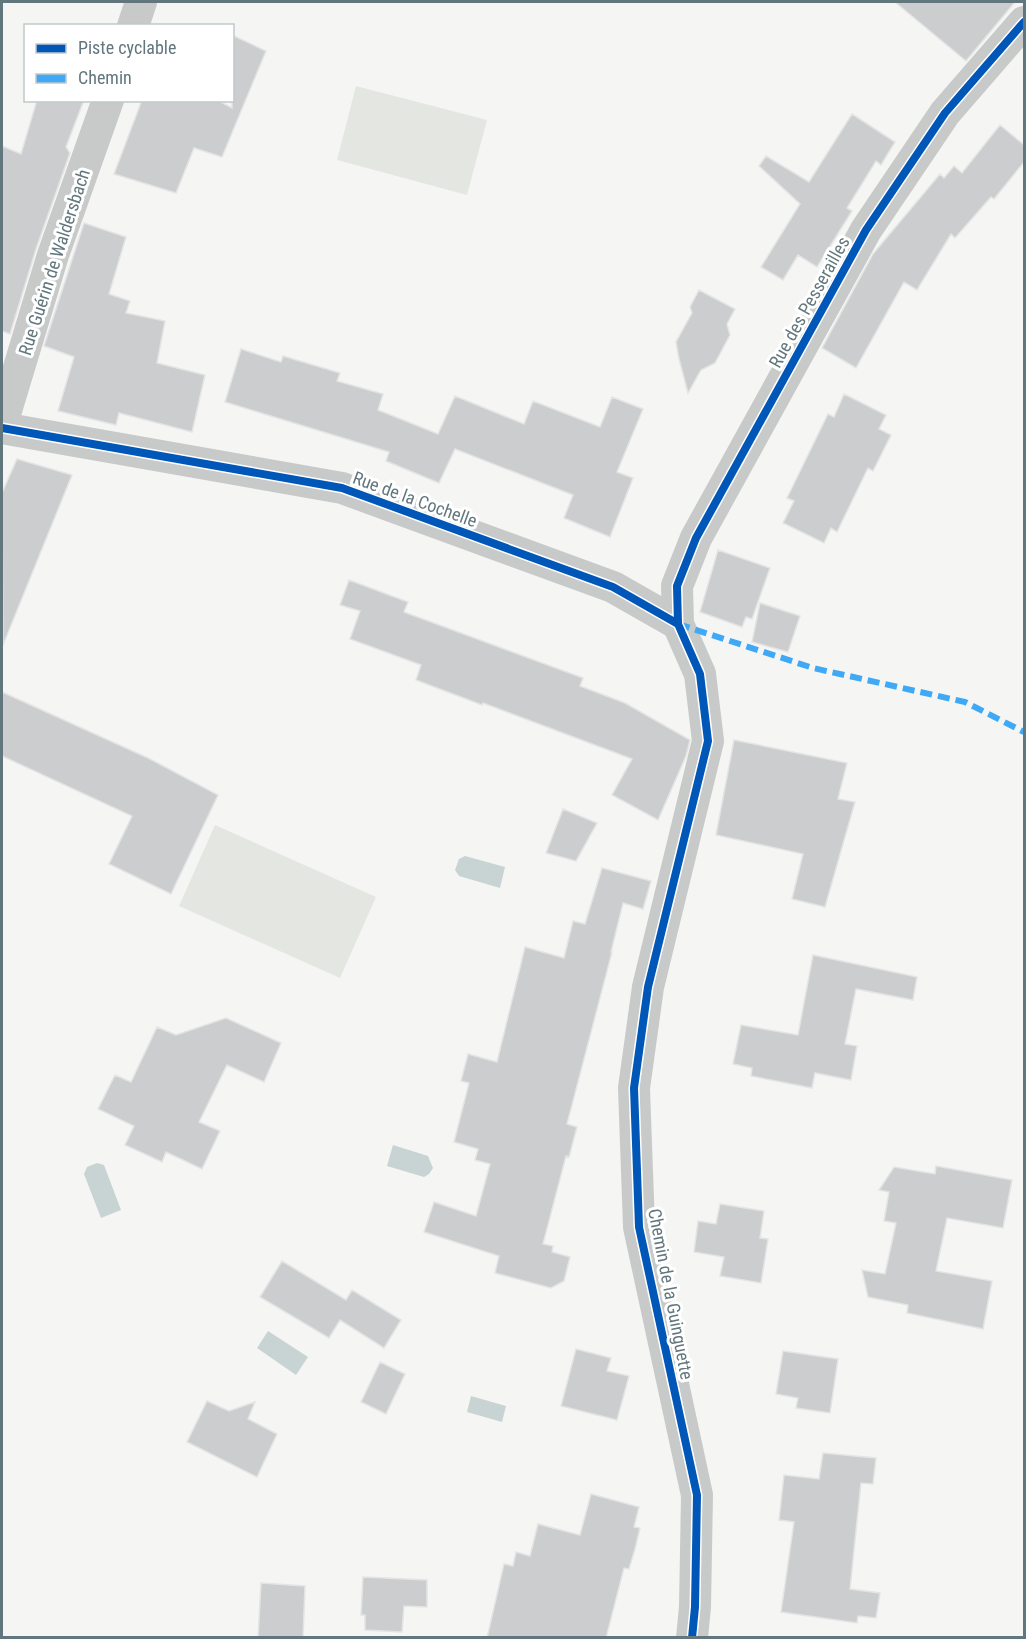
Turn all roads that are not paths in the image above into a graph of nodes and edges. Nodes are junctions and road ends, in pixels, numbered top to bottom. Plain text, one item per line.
1 (141, 2) edge
2 (1024, 22) edge
3 (134, 24) edge
4 (107, 102) edge
5 (2, 426) edge
6 (678, 624) junction
7 (692, 1638) edge

1 - 3 street
2 - 6 street, Rue des Pesserailles
4 - 5 street, Rue Guérin de Waldersbach
5 - 6 street, Rue de la Cochelle
6 - 7 street, Chemin de la Guinguette

